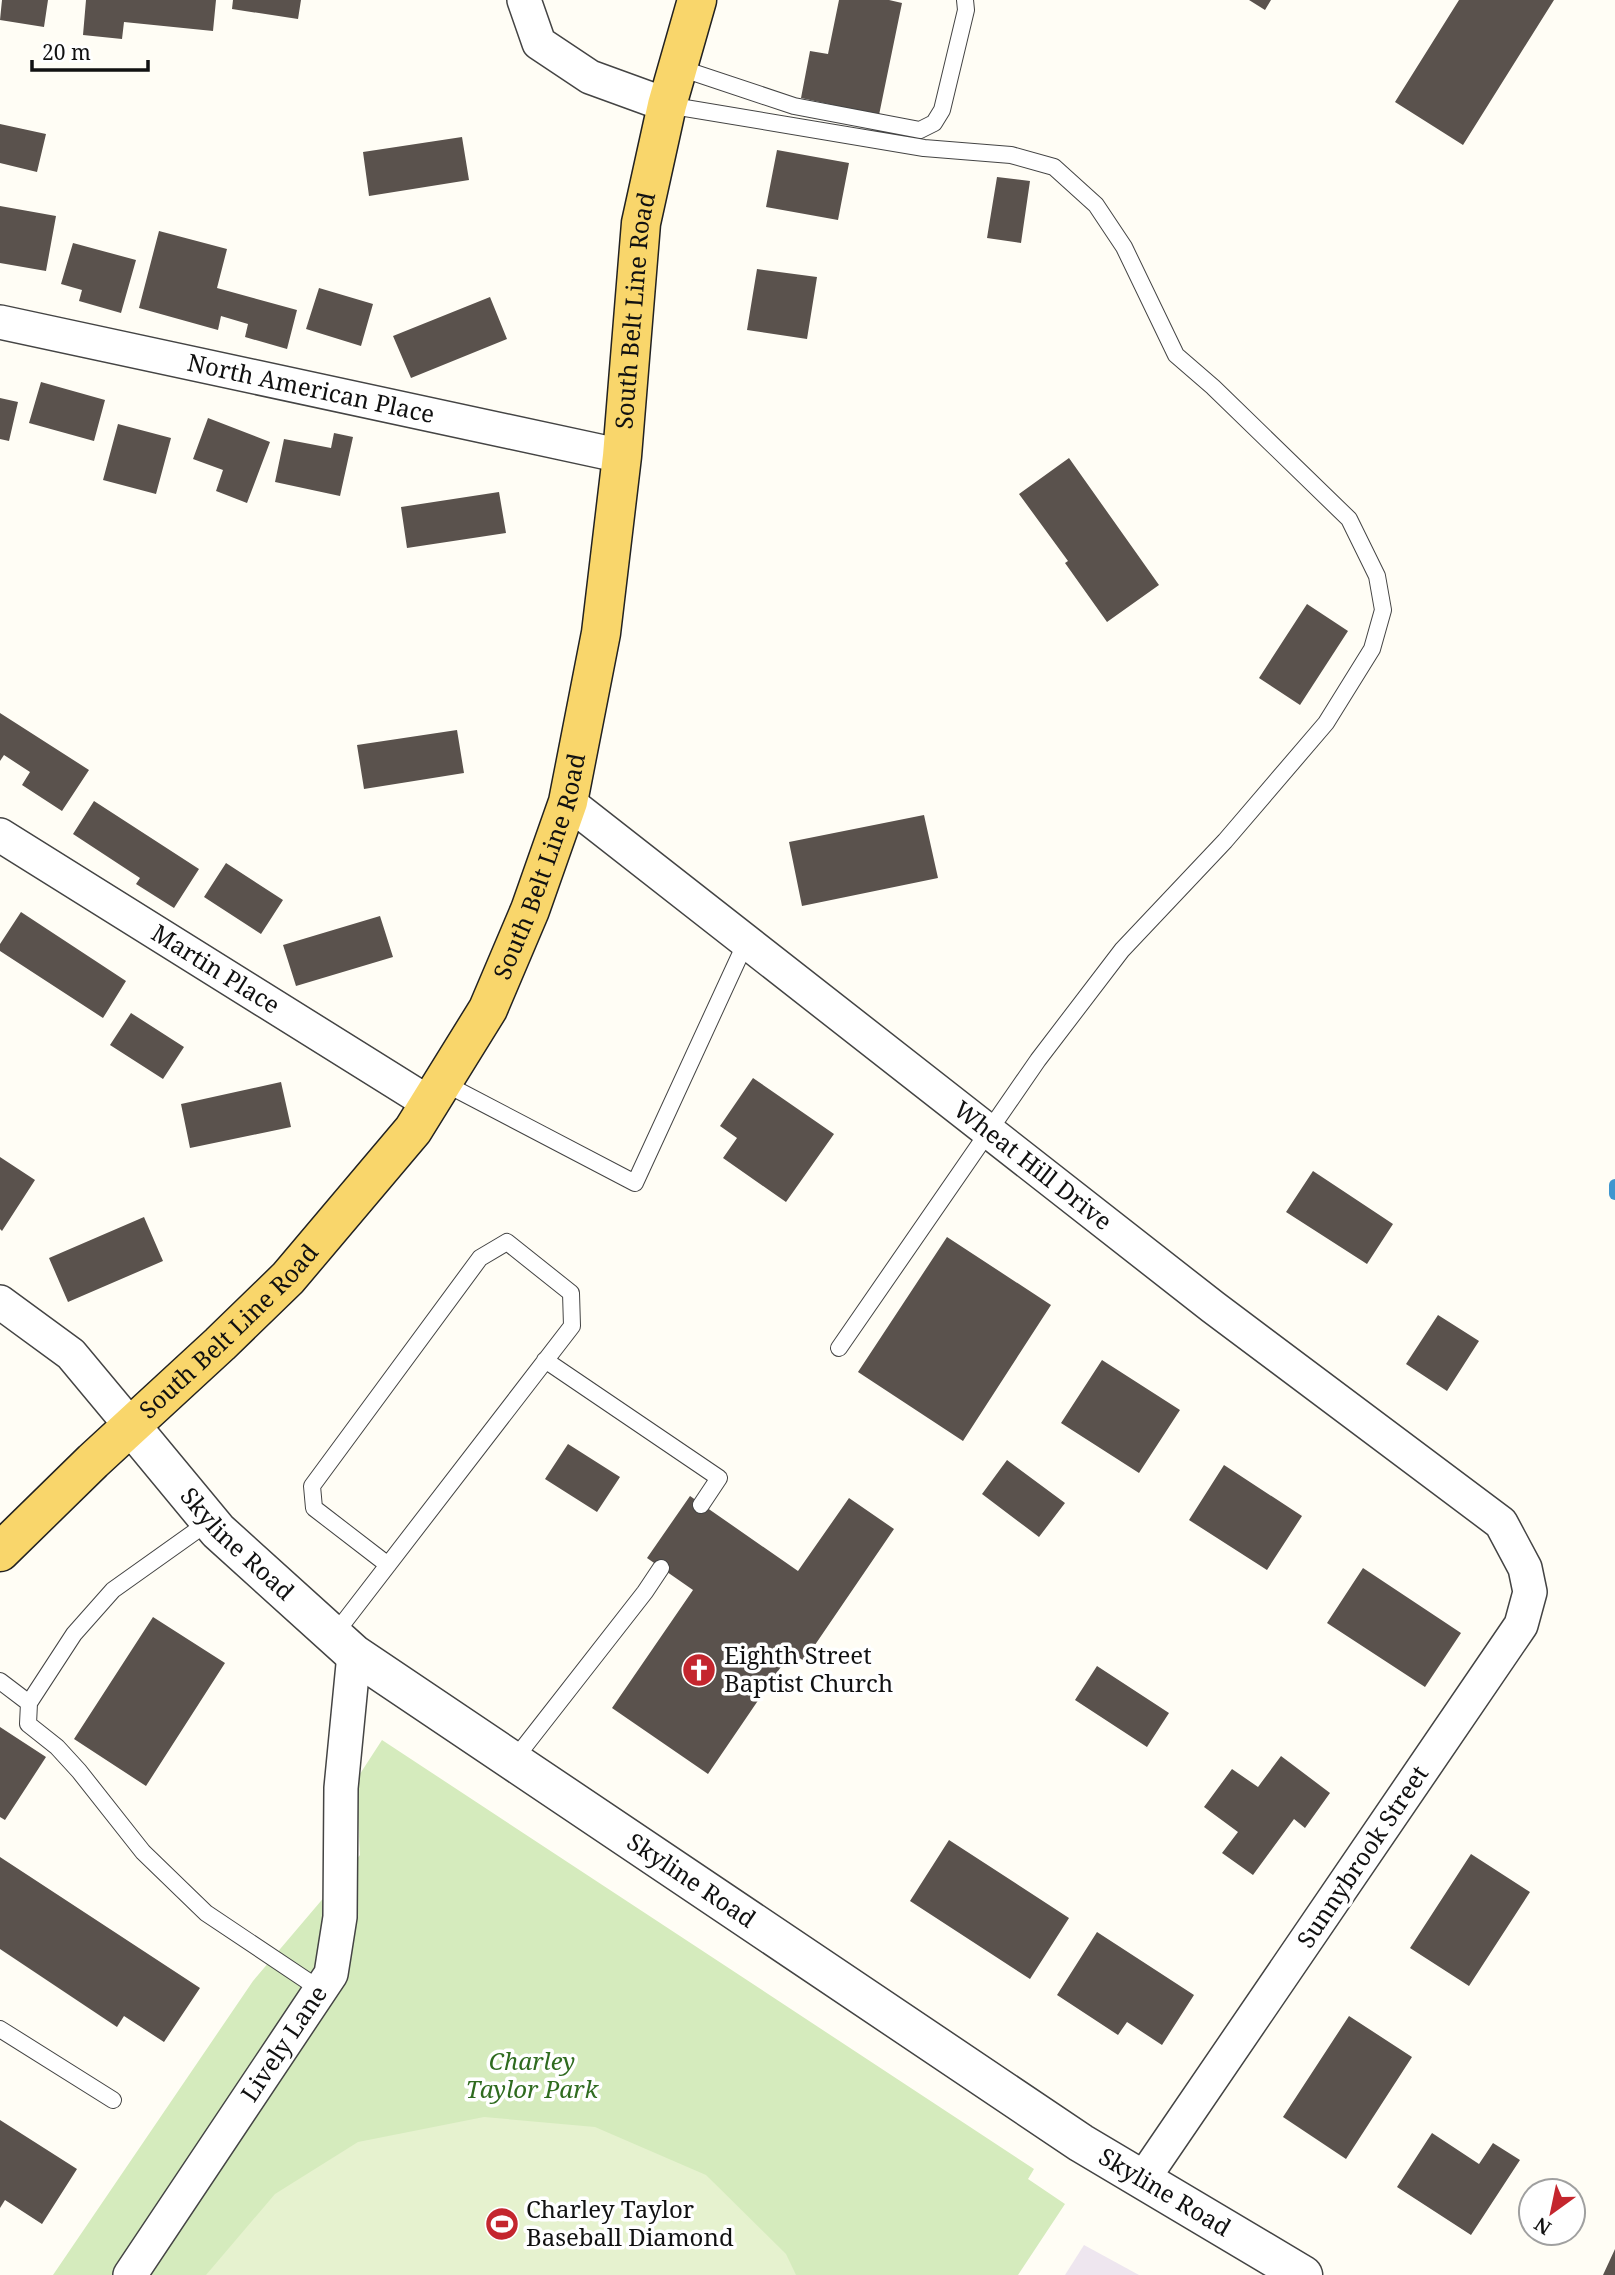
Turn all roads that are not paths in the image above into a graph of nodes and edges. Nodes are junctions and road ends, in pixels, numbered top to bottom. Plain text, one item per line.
1 (524, 0) edge
2 (697, 0) edge
3 (965, 0) edge
4 (677, 67) junction
5 (667, 105) junction
6 (0, 322) edge
7 (622, 456) junction
8 (568, 802) junction
9 (0, 835) edge
10 (746, 942) junction
11 (436, 1093) junction
12 (988, 1132) junction
13 (0, 1302) edge
14 (839, 1348) dead end
15 (545, 1360) junction
16 (131, 1426) junction
17 (702, 1505) dead end
18 (210, 1521) junction
19 (1501, 1522) joint
20 (0, 1552) edge
21 (388, 1564) junction
22 (661, 1568) dead end
23 (344, 1645) junction
24 (0, 1682) edge
25 (29, 1703) junction
26 (513, 1761) junction
27 (321, 1990) junction
28 (0, 2029) edge
29 (113, 2100) dead end
30 (1143, 2179) junction
31 (130, 2275) edge
32 (1303, 2275) edge

1 - 5 street
2 - 4 main road, South Belt Line Road
3 - 4 lane
4 - 5 main road, South Belt Line Road
5 - 7 main road, South Belt Line Road
5 - 12 lane
6 - 7 street, North American Place
7 - 8 main road, South Belt Line Road
8 - 10 street, Wheat Hill Drive
8 - 11 main road, South Belt Line Road
9 - 11 street, Martin Place
10 - 11 lane
10 - 12 street, Wheat Hill Drive
11 - 16 main road, South Belt Line Road
12 - 14 lane
12 - 19 street, Wheat Hill Drive
13 - 16 street
15 - 17 lane
15 - 21 lane
15 - 21 lane
16 - 18 street, Skyline Road
16 - 20 main road, South Belt Line Road
18 - 23 street, Skyline Road
18 - 25 lane
19 - 30 street, Sunnybrook Street
21 - 23 lane
22 - 26 lane
23 - 26 street, Skyline Road
23 - 27 street, Lively Lane
24 - 25 lane
25 - 27 lane
26 - 30 street, Skyline Road
27 - 31 street, Lively Lane
28 - 29 lane
30 - 32 street, Skyline Road

